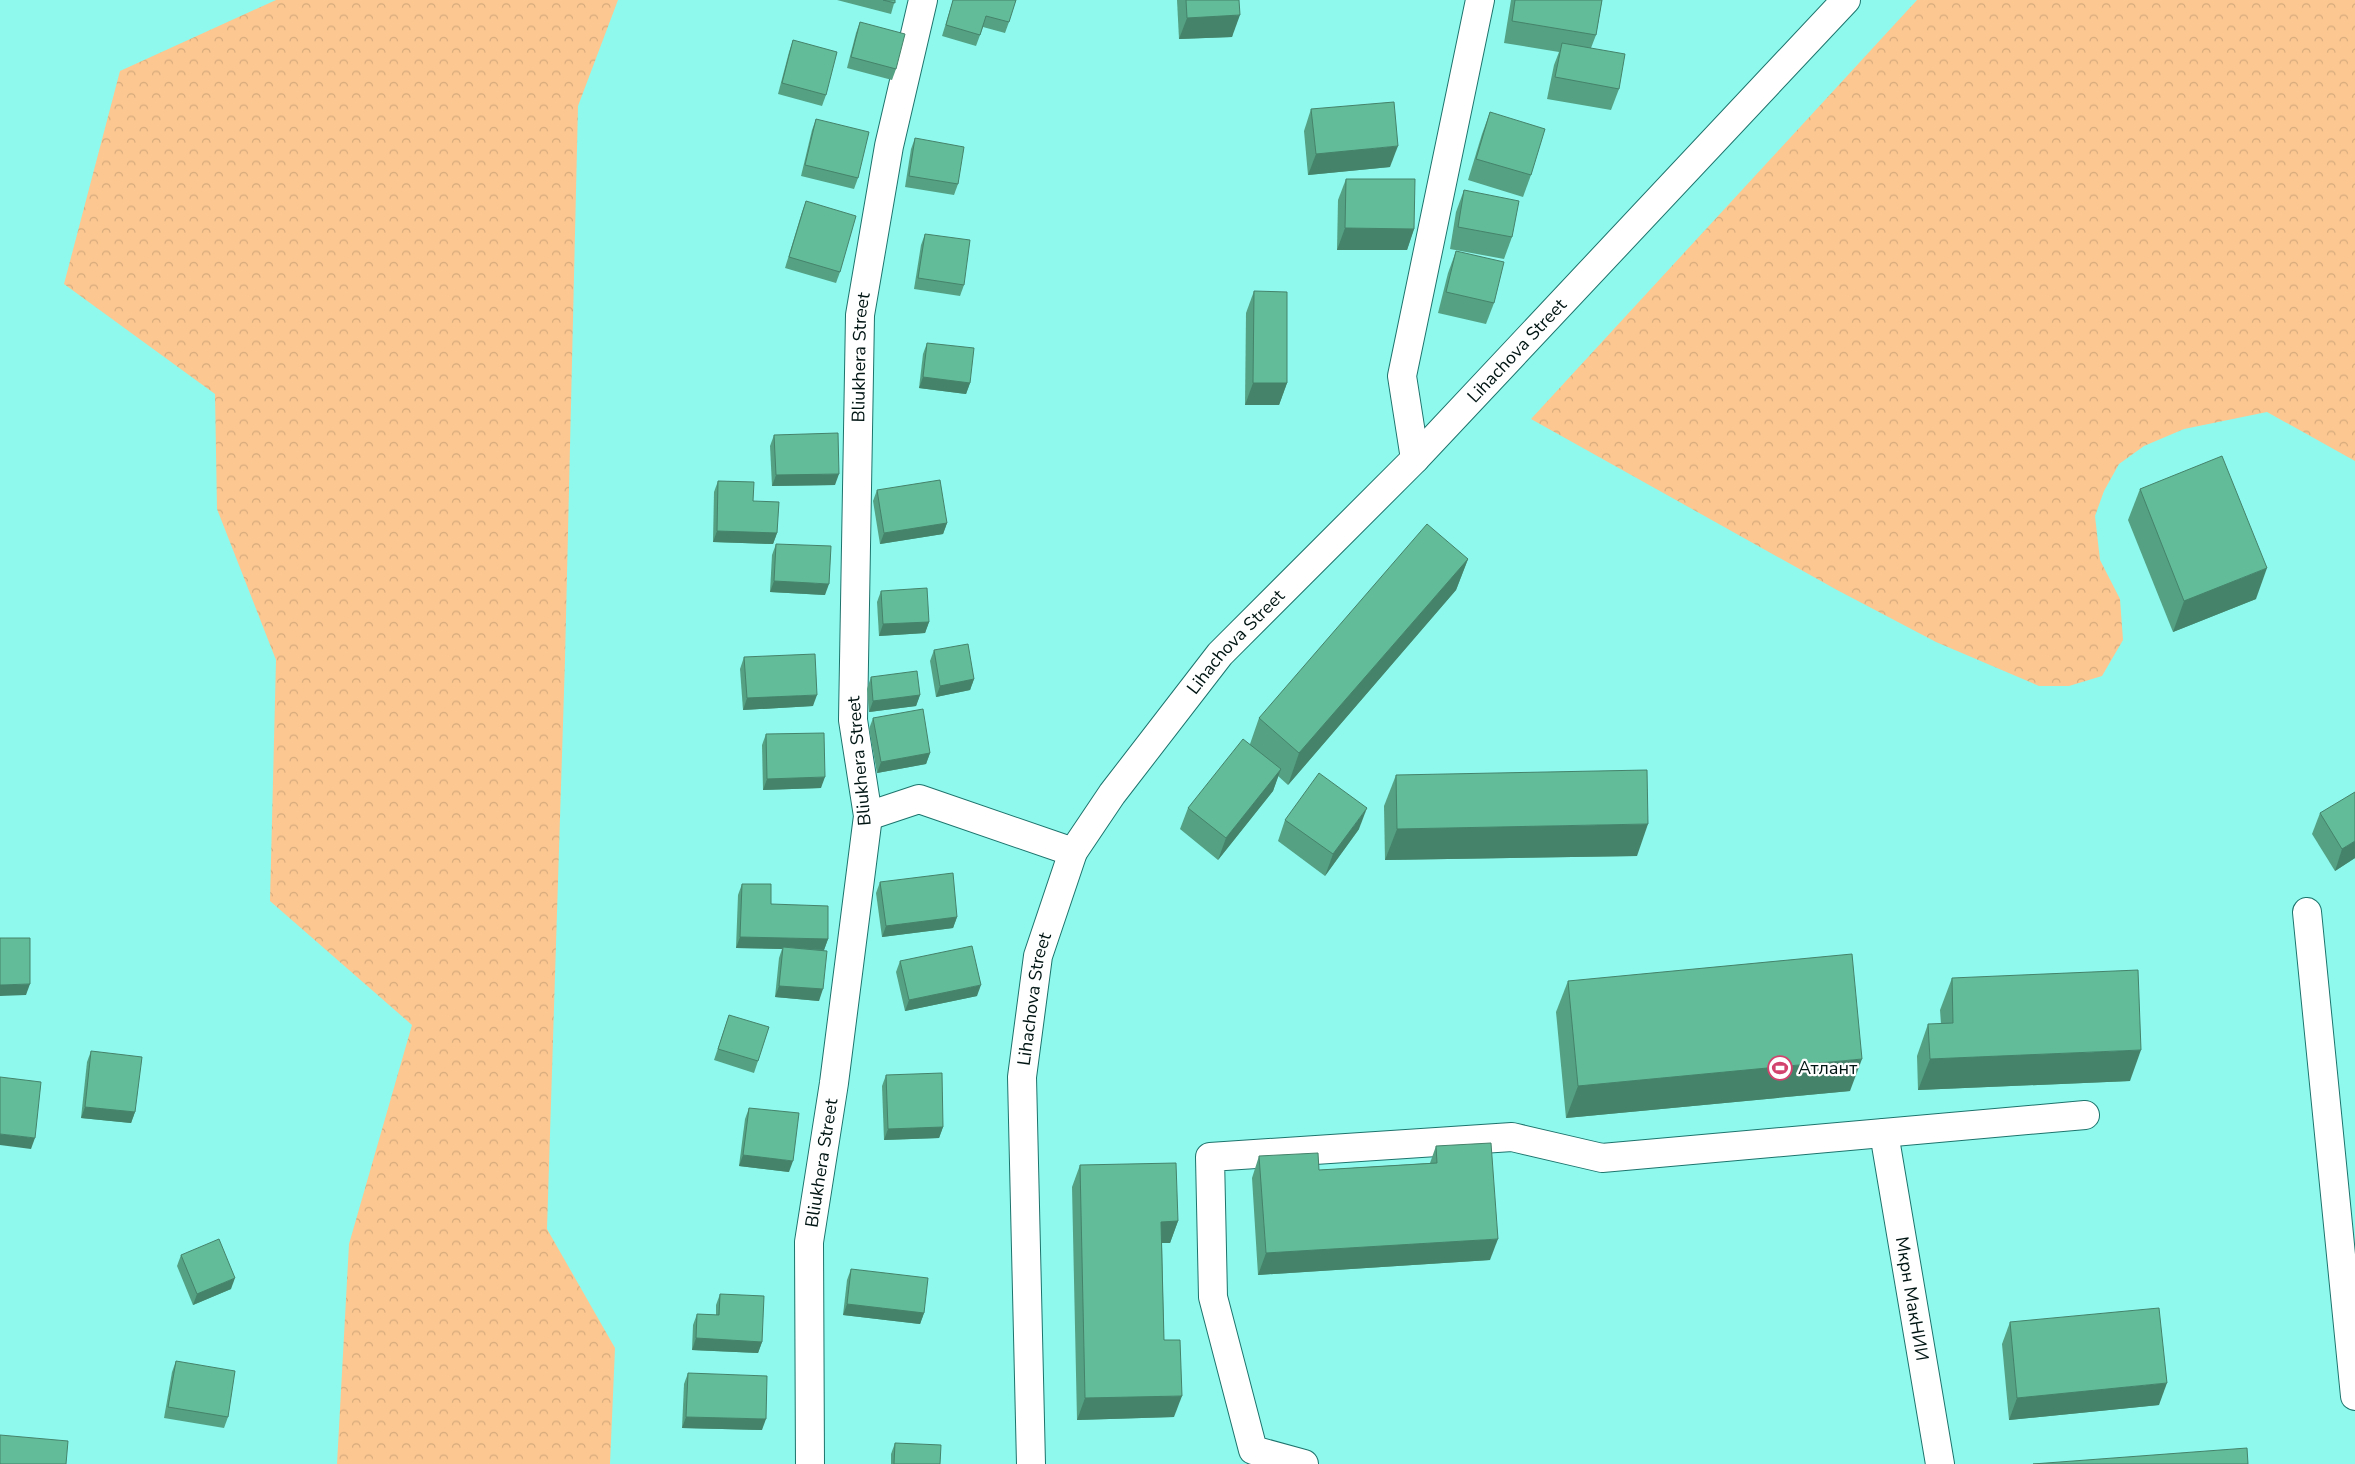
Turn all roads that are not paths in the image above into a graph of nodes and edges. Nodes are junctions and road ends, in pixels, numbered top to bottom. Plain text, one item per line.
1 (923, 0) edge
2 (1480, 0) edge
3 (1846, 0) edge
4 (1415, 459) junction
5 (868, 816) junction
6 (1073, 852) junction
7 (2307, 912) dead end
8 (2085, 1115) dead end
9 (1884, 1133) junction
10 (2355, 1396) edge
11 (810, 1464) edge
12 (1031, 1464) edge
13 (1304, 1464) edge
14 (1940, 1464) edge

1 - 5 street, Bliukhera Street
2 - 4 street
3 - 4 street, Lihachova Street
4 - 6 street, Lihachova Street
5 - 6 street
5 - 11 street, Bliukhera Street
6 - 12 street, Lihachova Street
7 - 10 street
8 - 9 street
9 - 13 street
9 - 14 street, Мкрн МакНИИ

